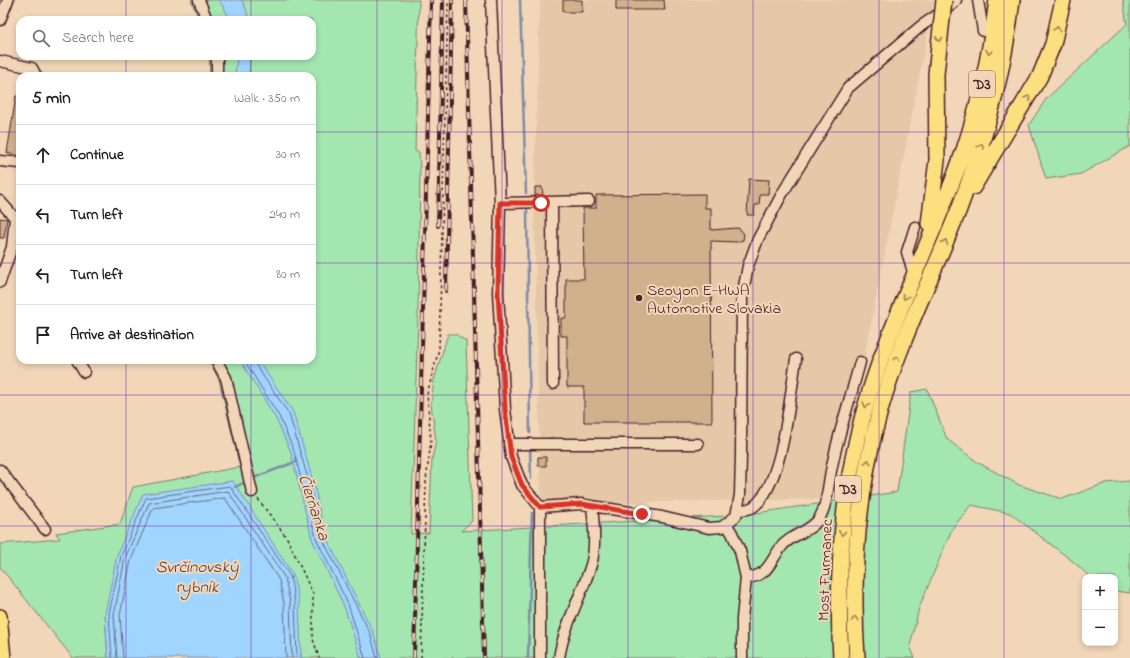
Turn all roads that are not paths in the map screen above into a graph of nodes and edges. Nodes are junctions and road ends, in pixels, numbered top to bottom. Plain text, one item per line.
1 (8, 0) edge
2 (199, 0) edge
3 (491, 0) edge
4 (944, 0) edge
5 (956, 0) edge
6 (978, 0) edge
7 (997, 0) edge
8 (1012, 0) edge
9 (1063, 0) edge
10 (205, 16) edge
11 (0, 18) edge
12 (983, 31) dead end
13 (217, 60) edge
14 (0, 61) edge
15 (34, 72) edge
16 (217, 72) edge
17 (0, 162) edge
18 (16, 163) edge
19 (589, 201) dead end
20 (0, 202) edge
21 (552, 202) junction
22 (500, 203) junction
23 (959, 209) junction
24 (16, 222) edge
25 (915, 227) dead end
26 (16, 230) edge
27 (926, 248) junction
28 (914, 275) junction
29 (0, 282) edge
30 (796, 359) dead end
31 (860, 362) dead end
32 (80, 364) edge
33 (218, 364) edge
34 (84, 372) dead end
35 (553, 384) dead end
36 (509, 444) junction
37 (698, 444) dead end
38 (0, 470) edge
39 (252, 492) road end
40 (592, 506) junction
41 (540, 507) junction
42 (738, 510) junction
43 (727, 525) junction
44 (45, 530) dead end
45 (746, 578) junction
46 (0, 616) edge
47 (4, 658) edge
48 (540, 658) edge
49 (559, 658) edge
50 (742, 658) edge
51 (841, 658) edge
52 (857, 658) edge

1 - 11 street
2 - 10 street
3 - 22 street
4 -> 27 highway, bridge
5 - 42 street
6 - 12 street
7 -> 27 highway, D3
23 -> 8 highway, D3
23 -> 9 highway
13 - 16 street
14 - 15 street
17 - 18 street
19 - 21 street
20 - 24 street
21 - 22 street
21 - 35 street
22 - 36 street
52 -> 23 highway, Most Furmanec / D3
25 - 28 street
26 - 29 street
27 - 28 highway, D3
28 -> 51 highway, Most Furmanec / D3
30 - 42 street
31 - 45 street
32 - 34 street
33 - 39 street
36 - 37 street
36 - 41 street
38 - 44 street
40 - 41 street
40 - 43 street
40 - 49 street
41 - 48 street
42 - 43 street
43 - 45 street
45 - 50 street
46 - 47 main road

